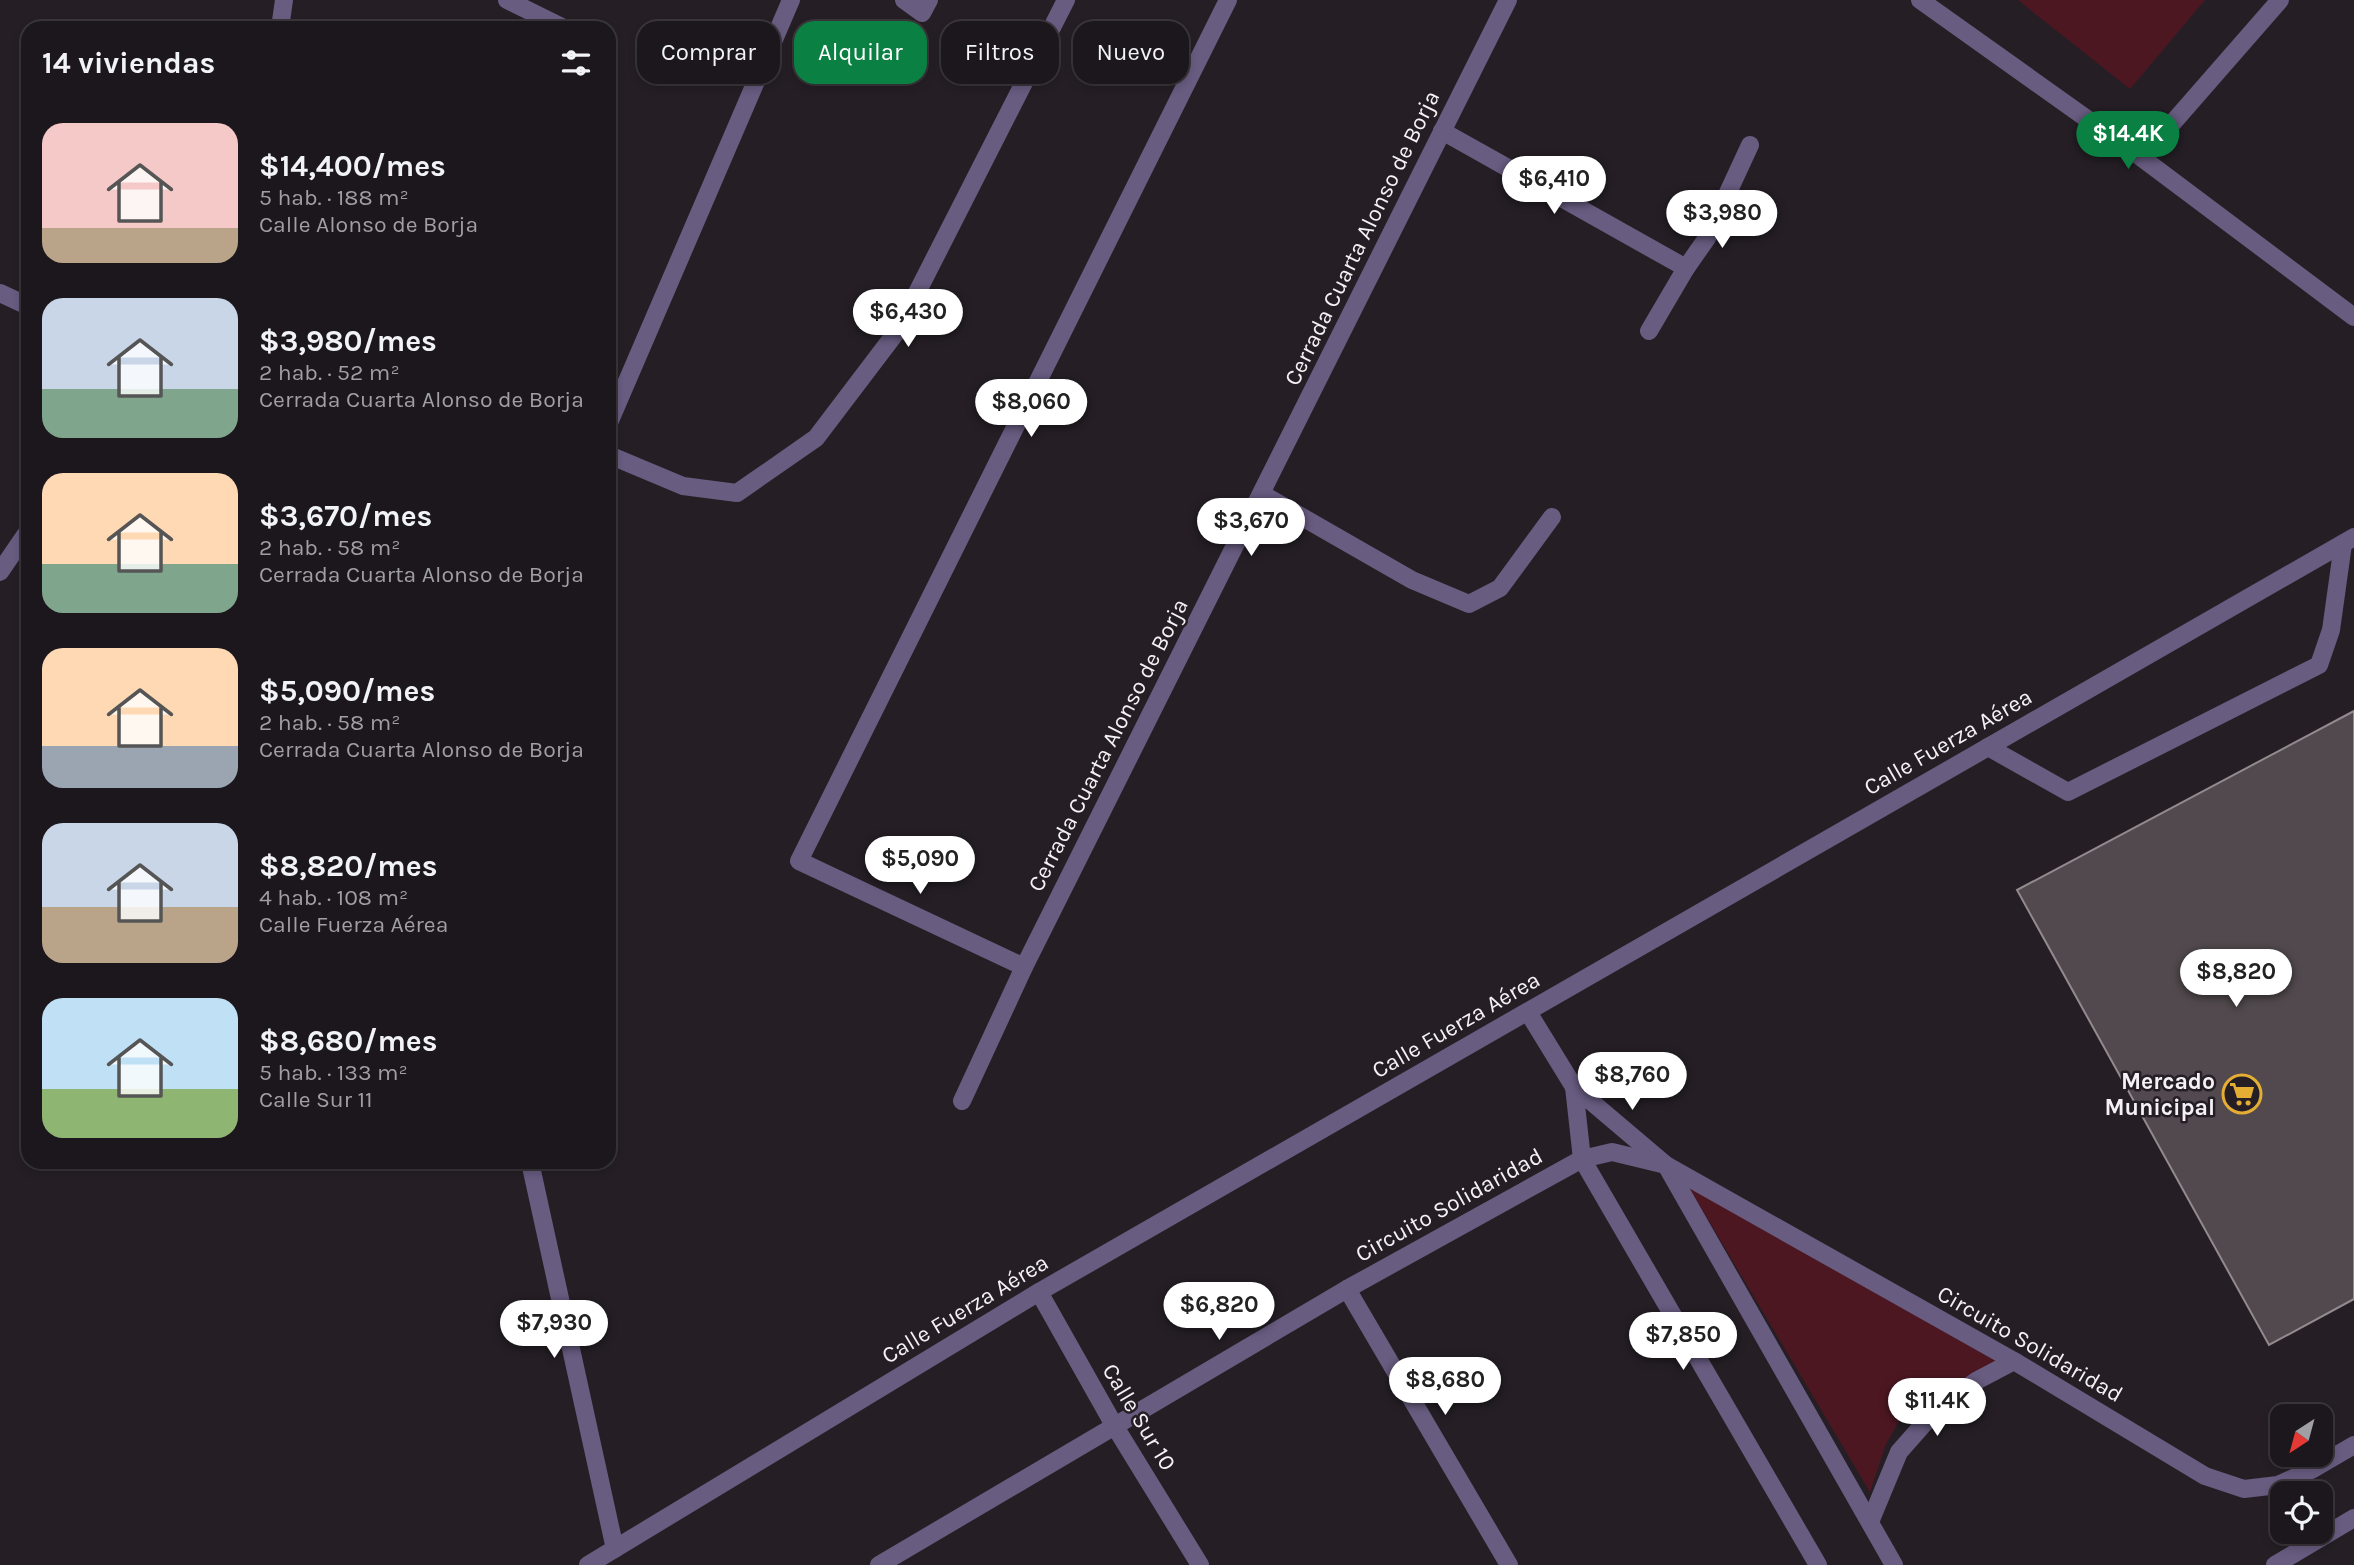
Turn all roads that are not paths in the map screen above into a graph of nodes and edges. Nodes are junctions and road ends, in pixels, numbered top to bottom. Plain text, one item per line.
1 (284, 0) edge
2 (507, 0) edge
3 (791, 0) edge
4 (904, 0) edge
5 (1066, 0) edge
6 (1228, 0) edge
7 (1508, 0) edge
8 (1920, 0) edge
9 (2280, 0) edge
10 (926, 7) edge
11 (281, 21) edge
12 (550, 21) edge
13 (1442, 131) junction
14 (1750, 145) dead end
15 (2142, 158) junction
16 (1686, 268) junction
17 (0, 293) edge
18 (21, 303) edge
19 (2354, 317) edge
20 (1649, 331) dead end
21 (616, 407) edge
22 (616, 458) edge
23 (1262, 494) junction
24 (1552, 517) dead end
25 (2348, 540) edge
26 (21, 541) edge
27 (0, 572) edge
28 (1988, 747) junction
29 (1024, 967) junction
30 (1528, 1012) junction
31 (1574, 1087) junction
32 (962, 1101) dead end
33 (1582, 1159) junction
34 (1666, 1165) junction
35 (532, 1169) edge
36 (1347, 1289) junction
37 (1039, 1292) junction
38 (2014, 1361) junction
39 (1114, 1425) junction
40 (2354, 1445) edge
41 (2354, 1518) edge
42 (1870, 1522) junction
43 (615, 1549) junction
44 (890, 1562) edge
45 (588, 1565) edge
46 (1200, 1565) edge
47 (1509, 1565) edge
48 (1818, 1565) edge
49 (1894, 1565) edge
50 (2275, 1565) edge

1 - 11 street
2 - 12 street
3 - 21 street
4 - 10 street
5 - 22 street
6 - 29 street
7 - 13 street, Cerrada Cuarta Alonso de Borja
8 - 15 street
9 - 15 street
13 - 16 street
13 - 23 street, Cerrada Cuarta Alonso de Borja
14 - 16 street
15 - 19 street
16 - 20 street
17 - 18 street
23 - 24 street
23 - 29 street, Cerrada Cuarta Alonso de Borja
25 - 28 street, Calle Fuerza Aérea
25 - 28 street
26 - 27 street
28 - 30 street, Calle Fuerza Aérea
29 - 32 street, Cerrada Cuarta Alonso de Borja
30 - 31 street
30 - 37 street, Calle Fuerza Aérea
31 - 33 street
31 - 34 street
33 - 34 street, Circuito Solidaridad
33 - 36 street, Circuito Solidaridad
33 - 48 street
34 - 38 street, Circuito Solidaridad
34 - 42 street
35 - 43 street
36 - 39 street, Circuito Solidaridad
36 - 47 street
37 - 39 street, Calle Sur 10
37 - 43 street, Calle Fuerza Aérea
38 - 40 street, Circuito Solidaridad
38 - 42 street
39 - 44 street, Circuito Solidaridad
39 - 46 street, Calle Sur 10
41 - 50 street
42 - 49 street
43 - 45 street, Calle Fuerza Aérea

